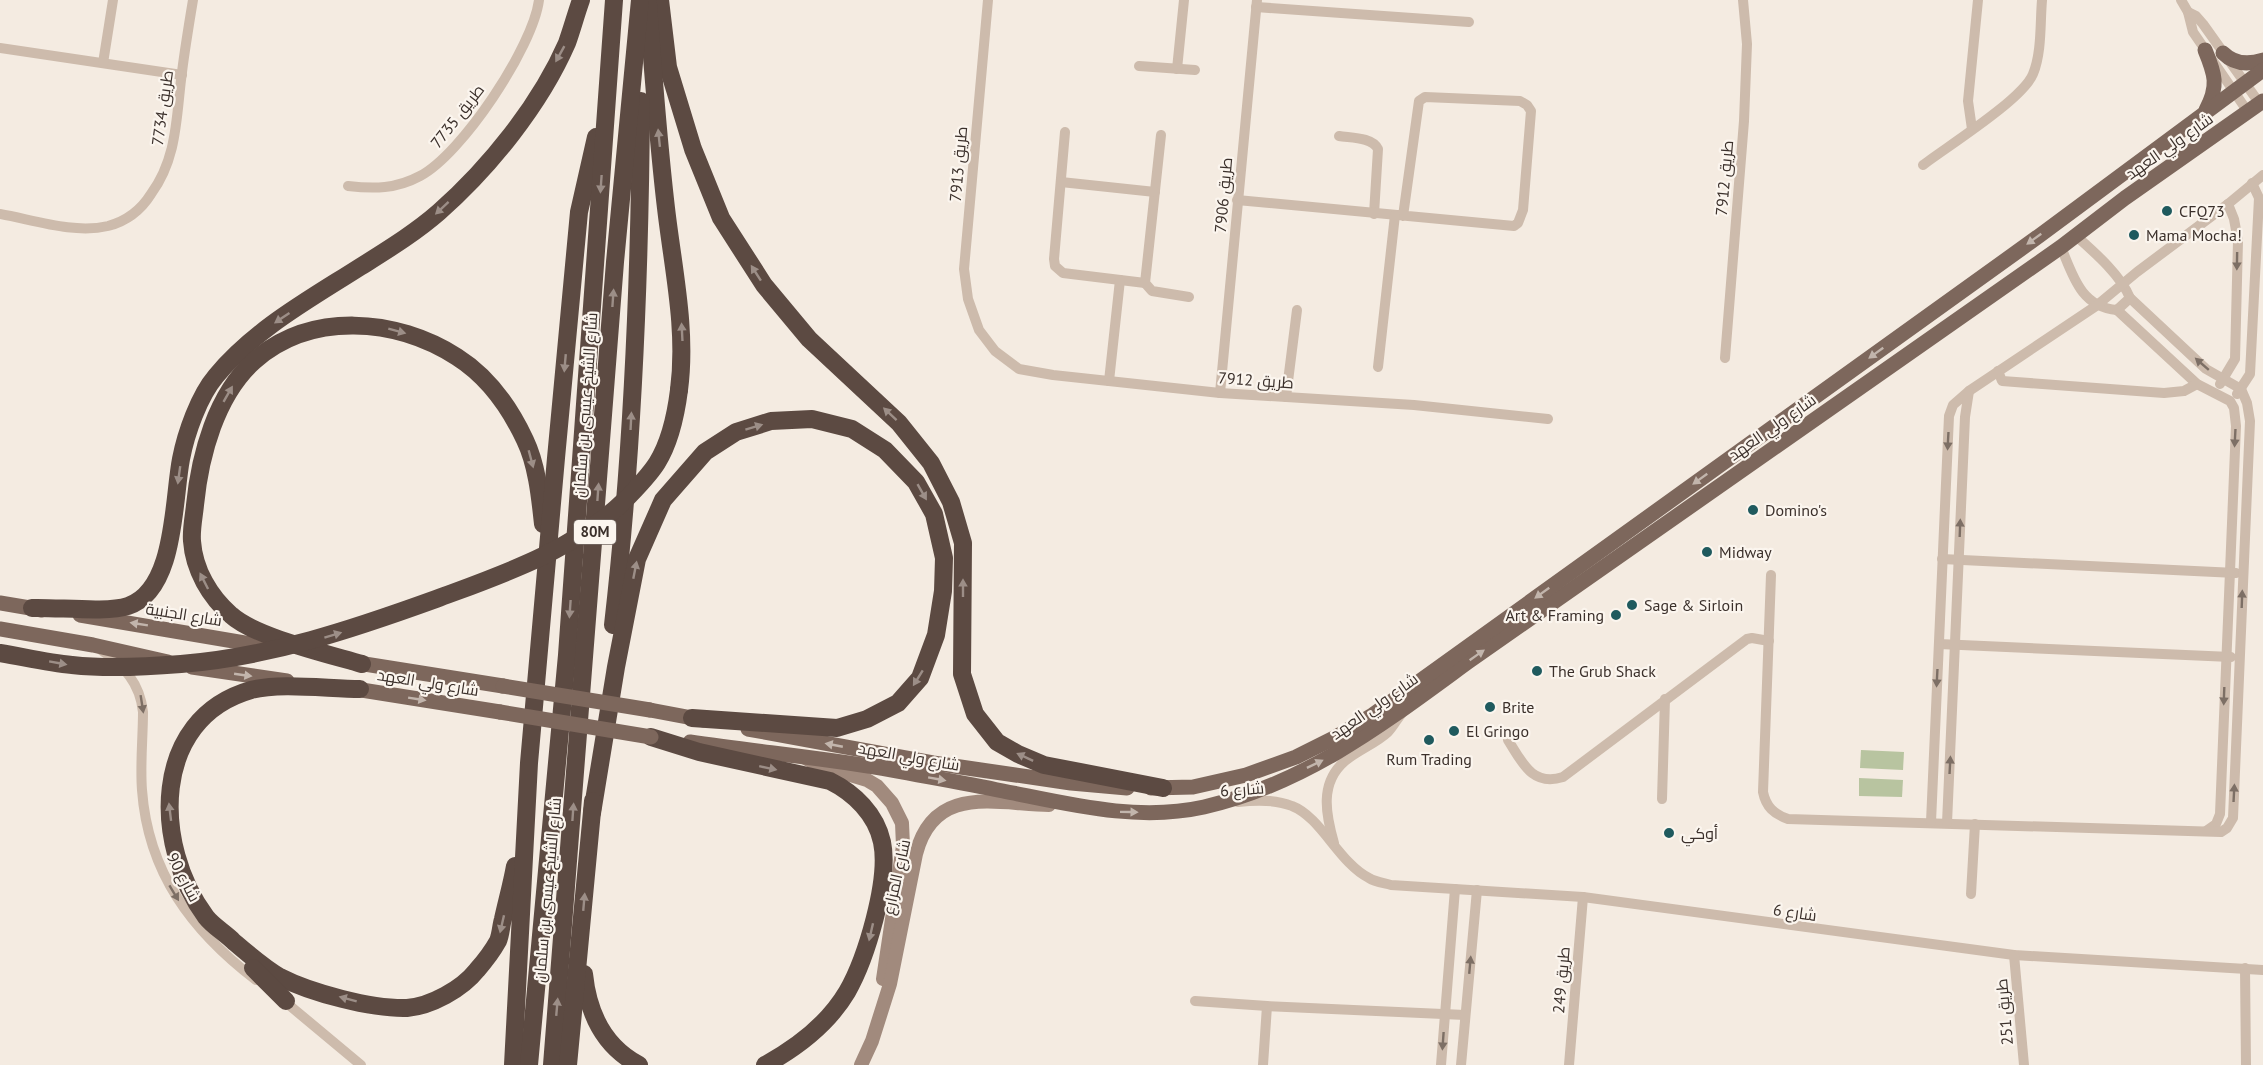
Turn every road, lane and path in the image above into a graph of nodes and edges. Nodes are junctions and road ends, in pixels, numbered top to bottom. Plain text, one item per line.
1 (113, 0) edge
2 (193, 0) edge
3 (540, 0) edge
4 (581, 0) edge
5 (614, 0) edge
6 (641, 0) edge
7 (648, 0) edge
8 (660, 0) edge
9 (988, 0) edge
10 (1184, 0) edge
11 (1743, 0) edge
12 (1978, 0) edge
13 (2042, 0) edge
14 (2181, 0) edge
15 (1257, 4) edge
16 (2188, 12) junction
17 (1469, 22) dead end
18 (0, 48) edge
19 (2205, 50) junction
20 (2223, 53) junction
21 (2263, 60) edge
22 (103, 63) junction
23 (1139, 66) dead end
24 (1177, 69) junction
25 (1196, 70) dead end
26 (2263, 70) edge
27 (182, 75) junction
28 (609, 77) junction
29 (2239, 88) junction
30 (2257, 106) edge
31 (2204, 113) junction
32 (1972, 129) junction
33 (1065, 132) dead end
34 (1161, 135) dead end
35 (1339, 136) dead end
36 (2150, 153) junction
37 (1923, 165) dead end
38 (2263, 175) edge
39 (1061, 182) junction
40 (2252, 183) junction
41 (348, 186) dead end
42 (1155, 192) junction
43 (1238, 200) junction
44 (2228, 204) junction
45 (0, 214) edge
46 (1374, 214) junction
47 (1399, 216) junction
48 (2075, 235) junction
49 (2061, 247) junction
50 (1120, 280) junction
51 (1145, 283) junction
52 (2123, 284) junction
53 (1189, 297) dead end
54 (2130, 298) junction
55 (2096, 306) junction
56 (1297, 310) dead end
57 (2117, 310) junction
58 (979, 330) joint
59 (1725, 358) dead end
60 (1378, 367) dead end
61 (1998, 371) junction
62 (2223, 378) junction
63 (1109, 381) junction
64 (2197, 384) junction
65 (2241, 389) junction
66 (1969, 391) junction
67 (2216, 392) junction
68 (1220, 393) junction
69 (1286, 397) junction
70 (2230, 401) junction
71 (1548, 420) dead end
72 (1942, 559) junction
73 (1959, 560) junction
74 (2229, 572) junction
75 (2243, 573) junction
76 (547, 575) junction
77 (1771, 575) dead end
78 (0, 603) edge
79 (32, 608) junction
80 (0, 629) edge
81 (1768, 641) junction
82 (1939, 644) junction
83 (93, 645) junction
84 (1956, 645) junction
85 (0, 653) edge
86 (2225, 656) junction
87 (2240, 657) junction
88 (362, 664) junction
89 (360, 689) junction
90 (1665, 699) junction
91 (1406, 708) junction
92 (692, 718) junction
93 (651, 737) junction
94 (1508, 740) dead end
95 (805, 758) junction
96 (529, 763) junction
97 (1163, 788) junction
98 (1662, 799) dead end
99 (1065, 804) junction
100 (1204, 807) junction
101 (592, 813) junction
102 (1930, 822) junction
103 (1947, 824) junction
104 (1975, 824) junction
105 (2206, 831) junction
106 (1336, 849) junction
107 (1455, 889) junction
108 (1477, 890) junction
109 (1971, 894) dead end
110 (1582, 897) junction
111 (207, 918) junction
112 (581, 928) junction
113 (2014, 956) junction
114 (2245, 968) junction
115 (2263, 970) edge
116 (286, 1001) junction
117 (1195, 1001) dead end
118 (1267, 1006) junction
119 (882, 1008) junction
120 (1445, 1014) junction
121 (1465, 1015) junction
122 (361, 1065) edge
123 (513, 1065) edge
124 (529, 1065) edge
125 (552, 1065) edge
126 (568, 1065) edge
127 (639, 1065) edge
128 (765, 1065) edge
129 (861, 1065) edge
130 (1263, 1065) edge
131 (1441, 1065) edge
132 (1461, 1065) edge
133 (1569, 1065) edge
134 (2024, 1065) edge
135 (2246, 1065) edge

1 - 22 street
2 - 27 street, طريق 7734
3 - 41 street, طريق 7735
4 -> 79 highway
5 - 28 highway, شارع الشيخ عيسى بن سلمان / 80M
101 -> 6 highway
125 -> 6 highway, شارع الشيخ عيسى بن سلمان / 80M
85 -> 7 highway, bridge
97 -> 8 highway
9 - 58 street, طريق 7913
10 - 24 street
11 - 59 street, طريق 7912
12 - 32 street
13 - 32 street
14 - 16 street
15 - 17 street
15 - 43 street, طريق 7906
16 - 19 street
16 - 20 street
18 - 22 street
19 - 29 street
19 - 31 main road
20 - 21 main road
20 - 29 street
22 - 27 street
23 - 24 street
24 - 25 street
26 - 29 main road, شارع ولي العهد
27 - 45 street, طريق 7734
28 -> 76 highway
28 -> 124 highway, شارع الشيخ عيسى بن سلمان / 80M
29 - 30 street
29 - 31 main road, شارع ولي العهد
30 - 48 main road, شارع ولي العهد
31 - 36 main road, شارع ولي العهد
32 - 37 street
33 - 39 street
34 - 42 street
35 - 46 street
36 - 49 main road
36 -> 97 main road, شارع ولي العهد
38 - 40 street
39 - 42 street
39 - 50 street
40 - 44 street
40 - 65 street
42 - 51 street
43 - 46 street
43 - 68 street, طريق 7906
44 - 52 street
44 -> 62 street
46 - 47 street
47 - 47 street
47 - 60 street
48 - 49 main road, شارع ولي العهد
48 - 52 street
49 - 55 street
91 -> 49 main road, شارع ولي العهد
50 - 51 street
50 - 63 street
51 - 53 street
52 - 54 street
52 - 55 street
54 - 57 street
62 -> 54 street
55 - 57 street
55 - 61 street
56 - 69 street
57 - 64 street
58 - 63 street, طريق 7912
61 - 64 street
61 - 66 street
62 - 65 street
62 - 67 street
63 - 68 street, طريق 7912
64 - 67 street
65 - 70 street
65 - 75 street
66 -> 72 street
73 -> 66 street
67 - 70 street
68 - 69 street, طريق 7912
69 - 71 street, طريق 7912
70 -> 74 street
72 - 73 street
72 - 82 street
73 - 74 street
73 - 84 street
74 - 75 street
74 - 86 street
87 -> 75 street
88 -> 76 highway
76 - 96 highway
77 - 81 street
78 - 79 main road, شارع الجنبية
88 -> 79 main road, شارع الجنبية
80 - 83 main road
81 - 90 street
81 - 102 street
82 - 84 street
82 -> 102 street
83 -> 89 main road
83 -> 116 street, شارع 90
84 - 86 street
103 -> 84 street
86 - 87 street
86 -> 105 street
105 -> 87 street
88 - 92 main road, شارع ولي العهد, bridge
89 -> 93 main road, شارع ولي العهد, bridge
111 -> 89 highway
90 - 94 street
90 - 98 street
100 -> 91 main road, شارع ولي العهد
91 - 106 street
97 -> 92 main road, شارع ولي العهد
101 -> 92 highway
93 - 95 main road, شارع ولي العهد
93 -> 128 highway
95 -> 99 main road, شارع ولي العهد
95 - 119 street, شارع المزارع
96 -> 111 highway
96 - 123 highway
99 -> 100 main road, شارع ولي العهد
99 - 119 street, شارع المزارع
100 - 106 street, شارع 6
112 -> 101 highway
102 - 103 street
103 - 104 street
104 - 105 street
104 - 109 street
106 - 107 street, شارع 6
107 - 108 street, شارع 6
107 - 120 street
108 - 110 street, شارع 6
121 -> 108 street
110 - 113 street, شارع 6
110 - 133 street, طريق 249
111 - 116 highway
112 - 126 highway
112 - 127 highway
113 - 114 street, شارع 6
113 - 134 street, طريق 251
114 - 115 street, شارع 6
114 - 135 street
116 - 122 street, شارع 90
117 - 118 street
118 - 120 street
118 - 130 street
119 - 129 street, شارع المزارع
120 - 121 street
120 -> 131 street
121 - 132 street

